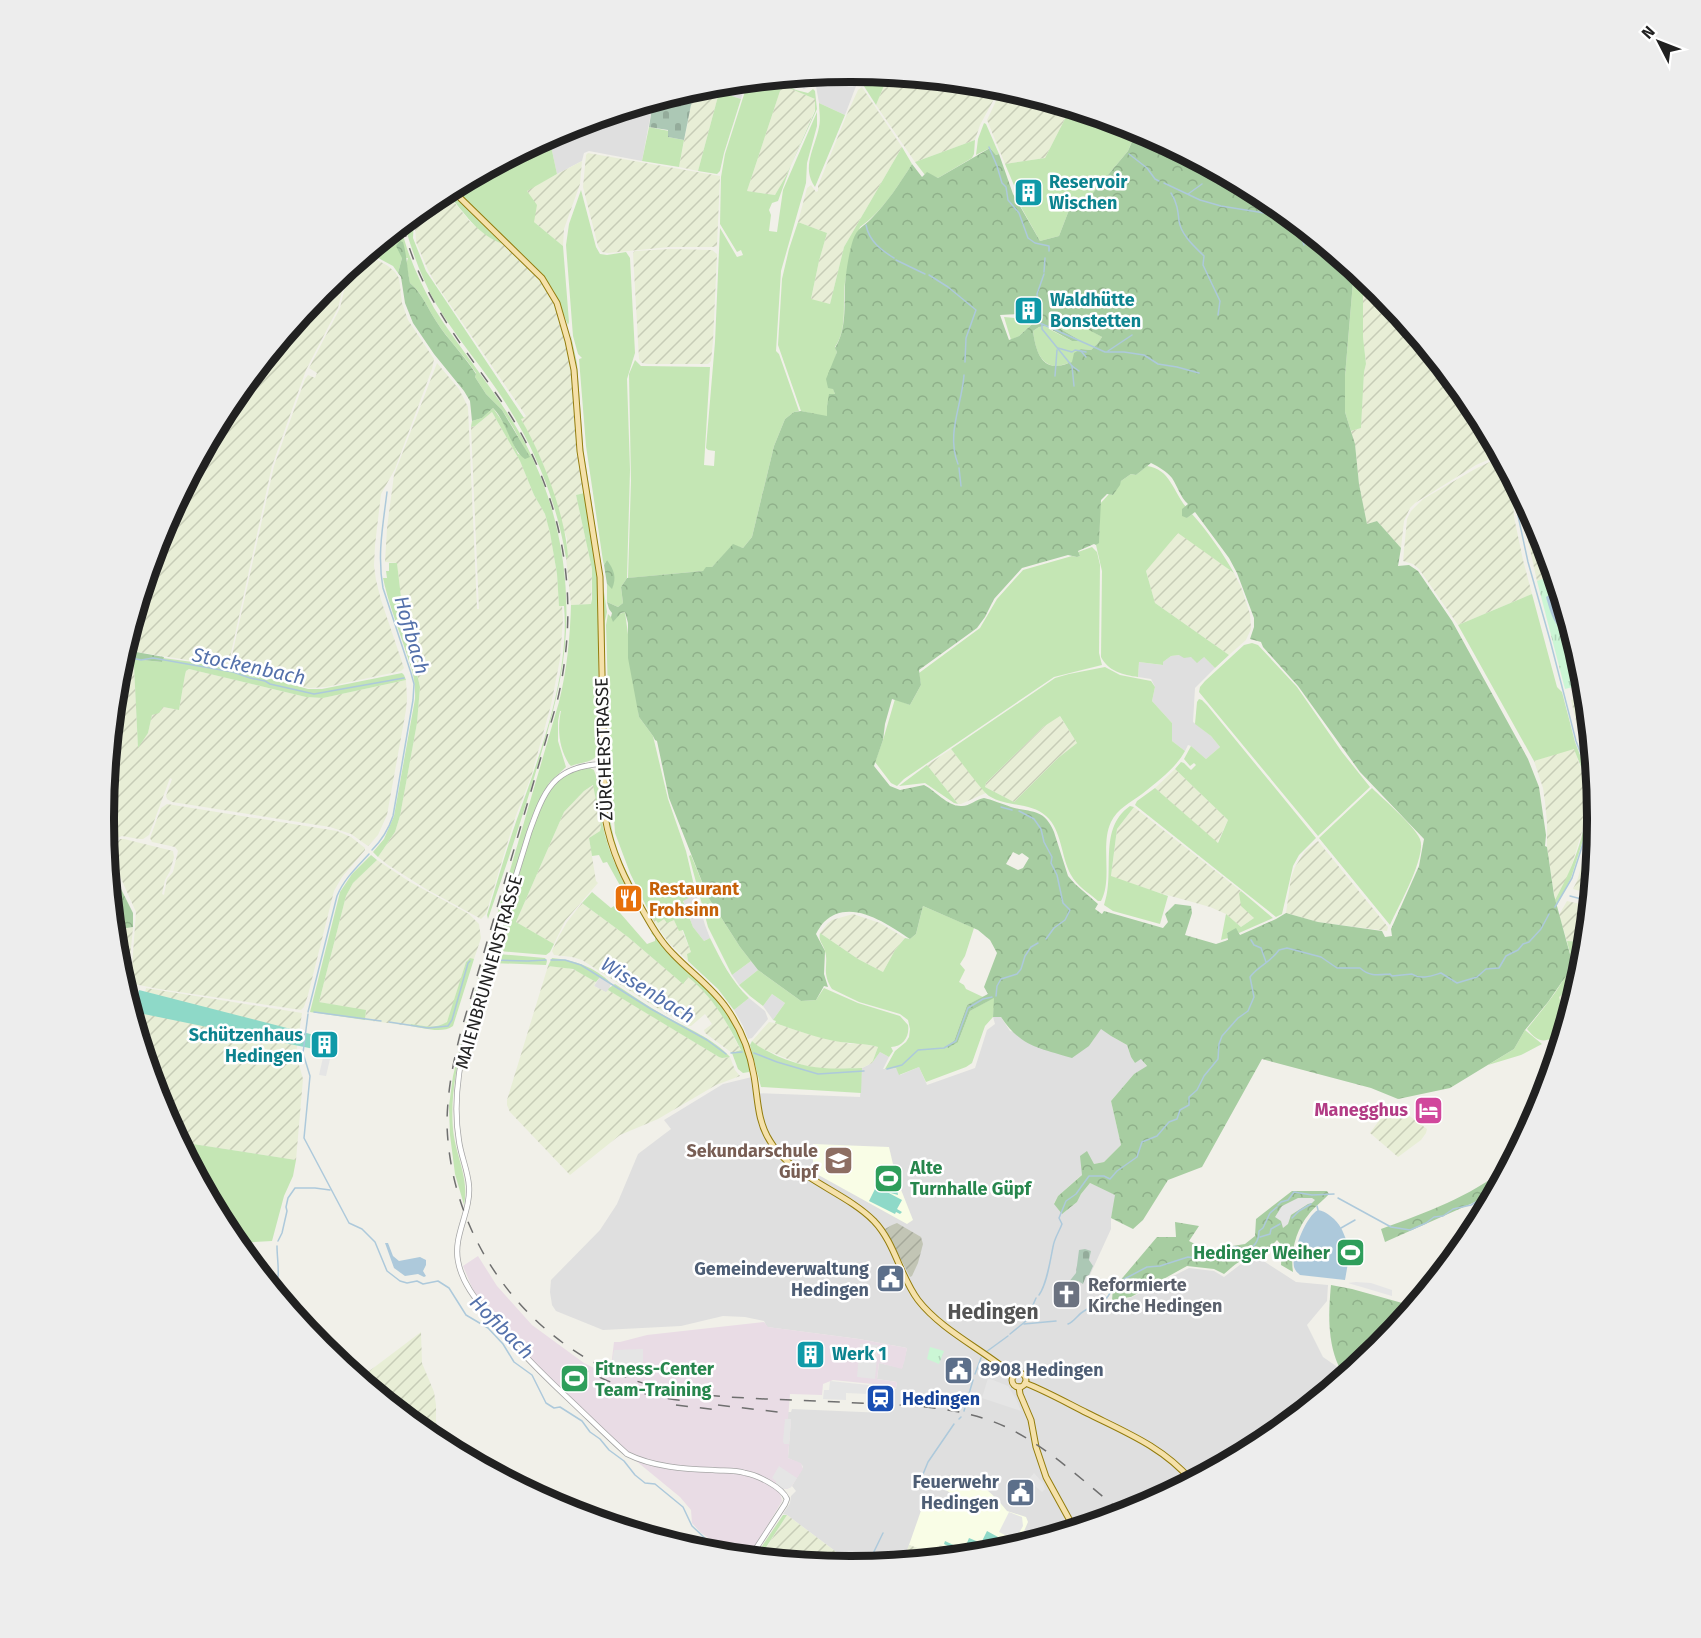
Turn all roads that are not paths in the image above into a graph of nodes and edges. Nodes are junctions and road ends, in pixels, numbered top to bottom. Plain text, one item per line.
1 (459, 196) edge
2 (602, 764) junction
3 (1014, 1376) junction
4 (1022, 1385) junction
5 (1186, 1475) edge
6 (1070, 1521) edge
7 (756, 1549) edge

1 - 2 main road, ZÜRCHERSTRASSE
2 - 3 main road, ZÜRCHERSTRASSE
2 - 7 street, MAIENBRUNNENSTRASSE
3 - 4 main road
3 - 4 main road
4 - 5 main road
4 - 6 main road

